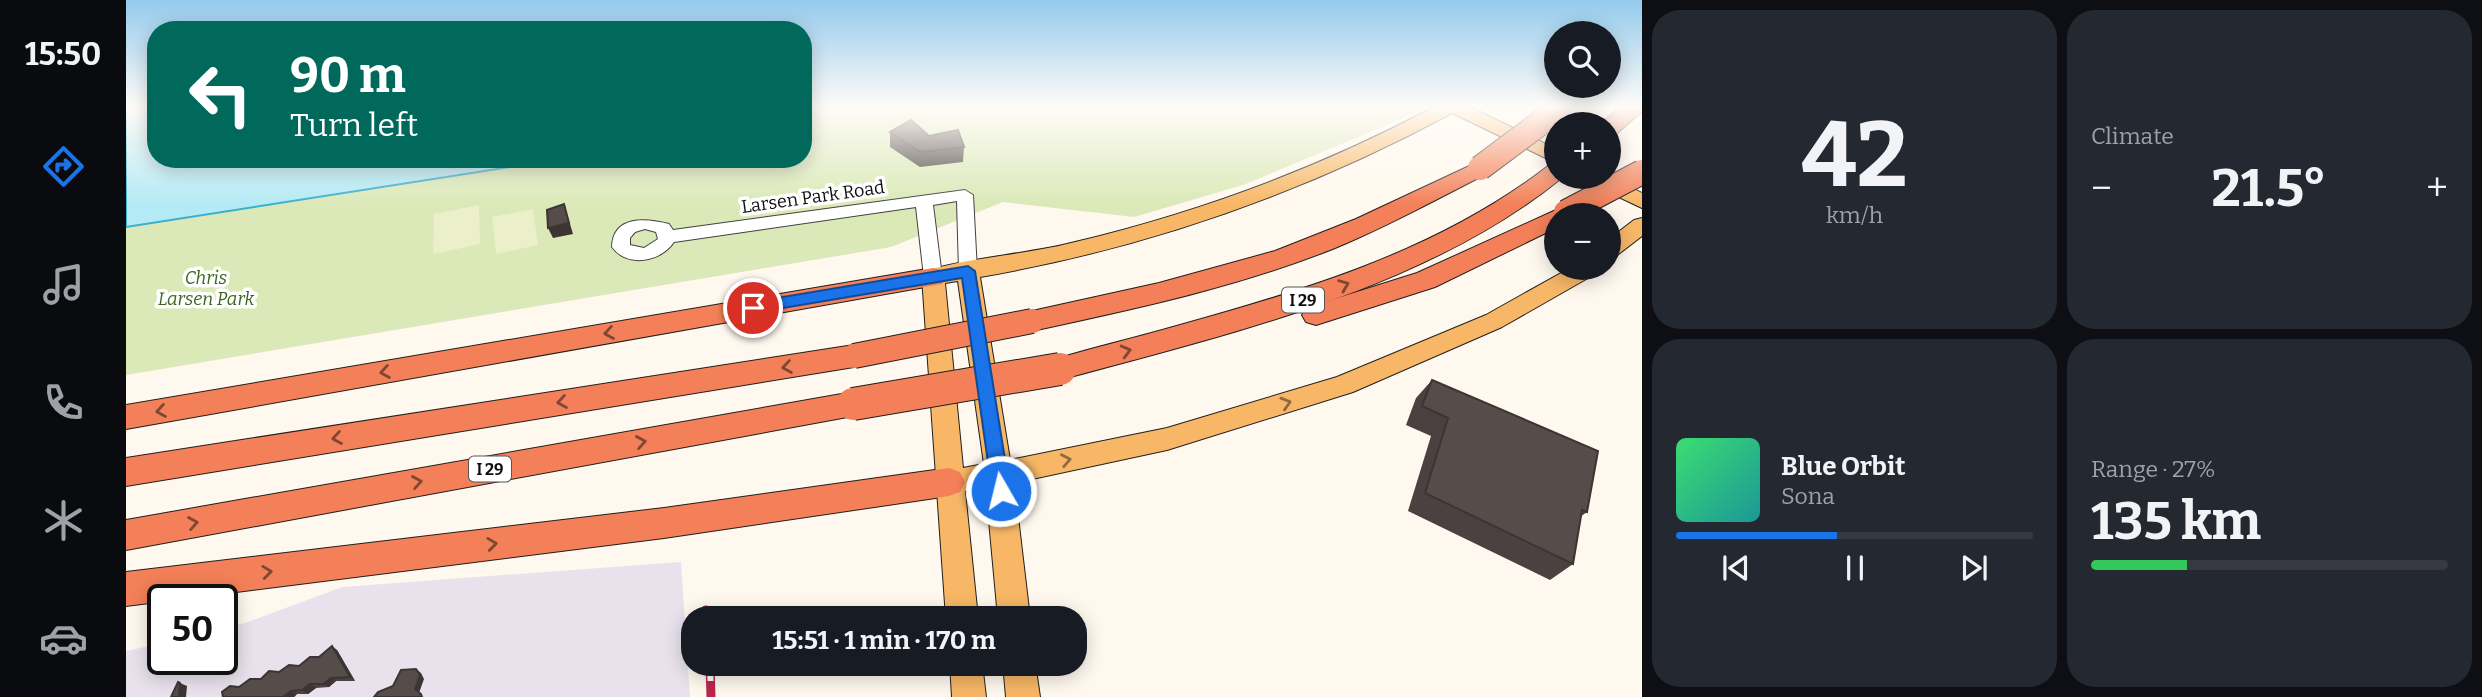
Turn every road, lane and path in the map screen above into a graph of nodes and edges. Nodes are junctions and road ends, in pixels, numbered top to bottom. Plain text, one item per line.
1 (1387, 140) edge
2 (1518, 140) edge
3 (1519, 140) edge
4 (1544, 152) edge
5 (1621, 172) edge
6 (1642, 172) edge
7 (1544, 180) edge
8 (1642, 182) edge
9 (1618, 189) edge
10 (924, 201) junction
11 (1642, 201) edge
12 (1584, 203) edge
13 (1544, 224) edge
14 (1642, 225) edge
15 (667, 237) dead end
16 (1621, 241) edge
17 (968, 271) junction
18 (933, 277) junction
19 (1566, 280) edge
20 (1237, 320) junction
21 (126, 417) edge
22 (126, 472) edge
23 (999, 474) junction
24 (949, 482) junction
25 (126, 535) edge
26 (126, 589) edge
27 (961, 606) edge
28 (1013, 606) edge
29 (967, 676) edge
30 (1021, 676) edge
31 (969, 697) edge
32 (1023, 697) edge

1 - 17 main road
2 -> 22 highway, bridge
3 - 4 main road
5 - 8 main road
6 - 12 highway, bridge
20 -> 7 highway, I 29
9 - 11 main road
10 - 15 street, Larsen Park Road
10 - 17 street, Larsen Park Road
10 - 18 street
13 - 20 highway
14 - 16 main road
17 - 18 main road
17 - 23 main road
18 -> 21 highway
18 - 24 main road
23 -> 19 main road
25 -> 20 highway, I 29, bridge
23 - 24 main road
23 - 28 main road
26 -> 24 highway
24 - 27 main road
29 - 31 main road
30 - 32 main road

